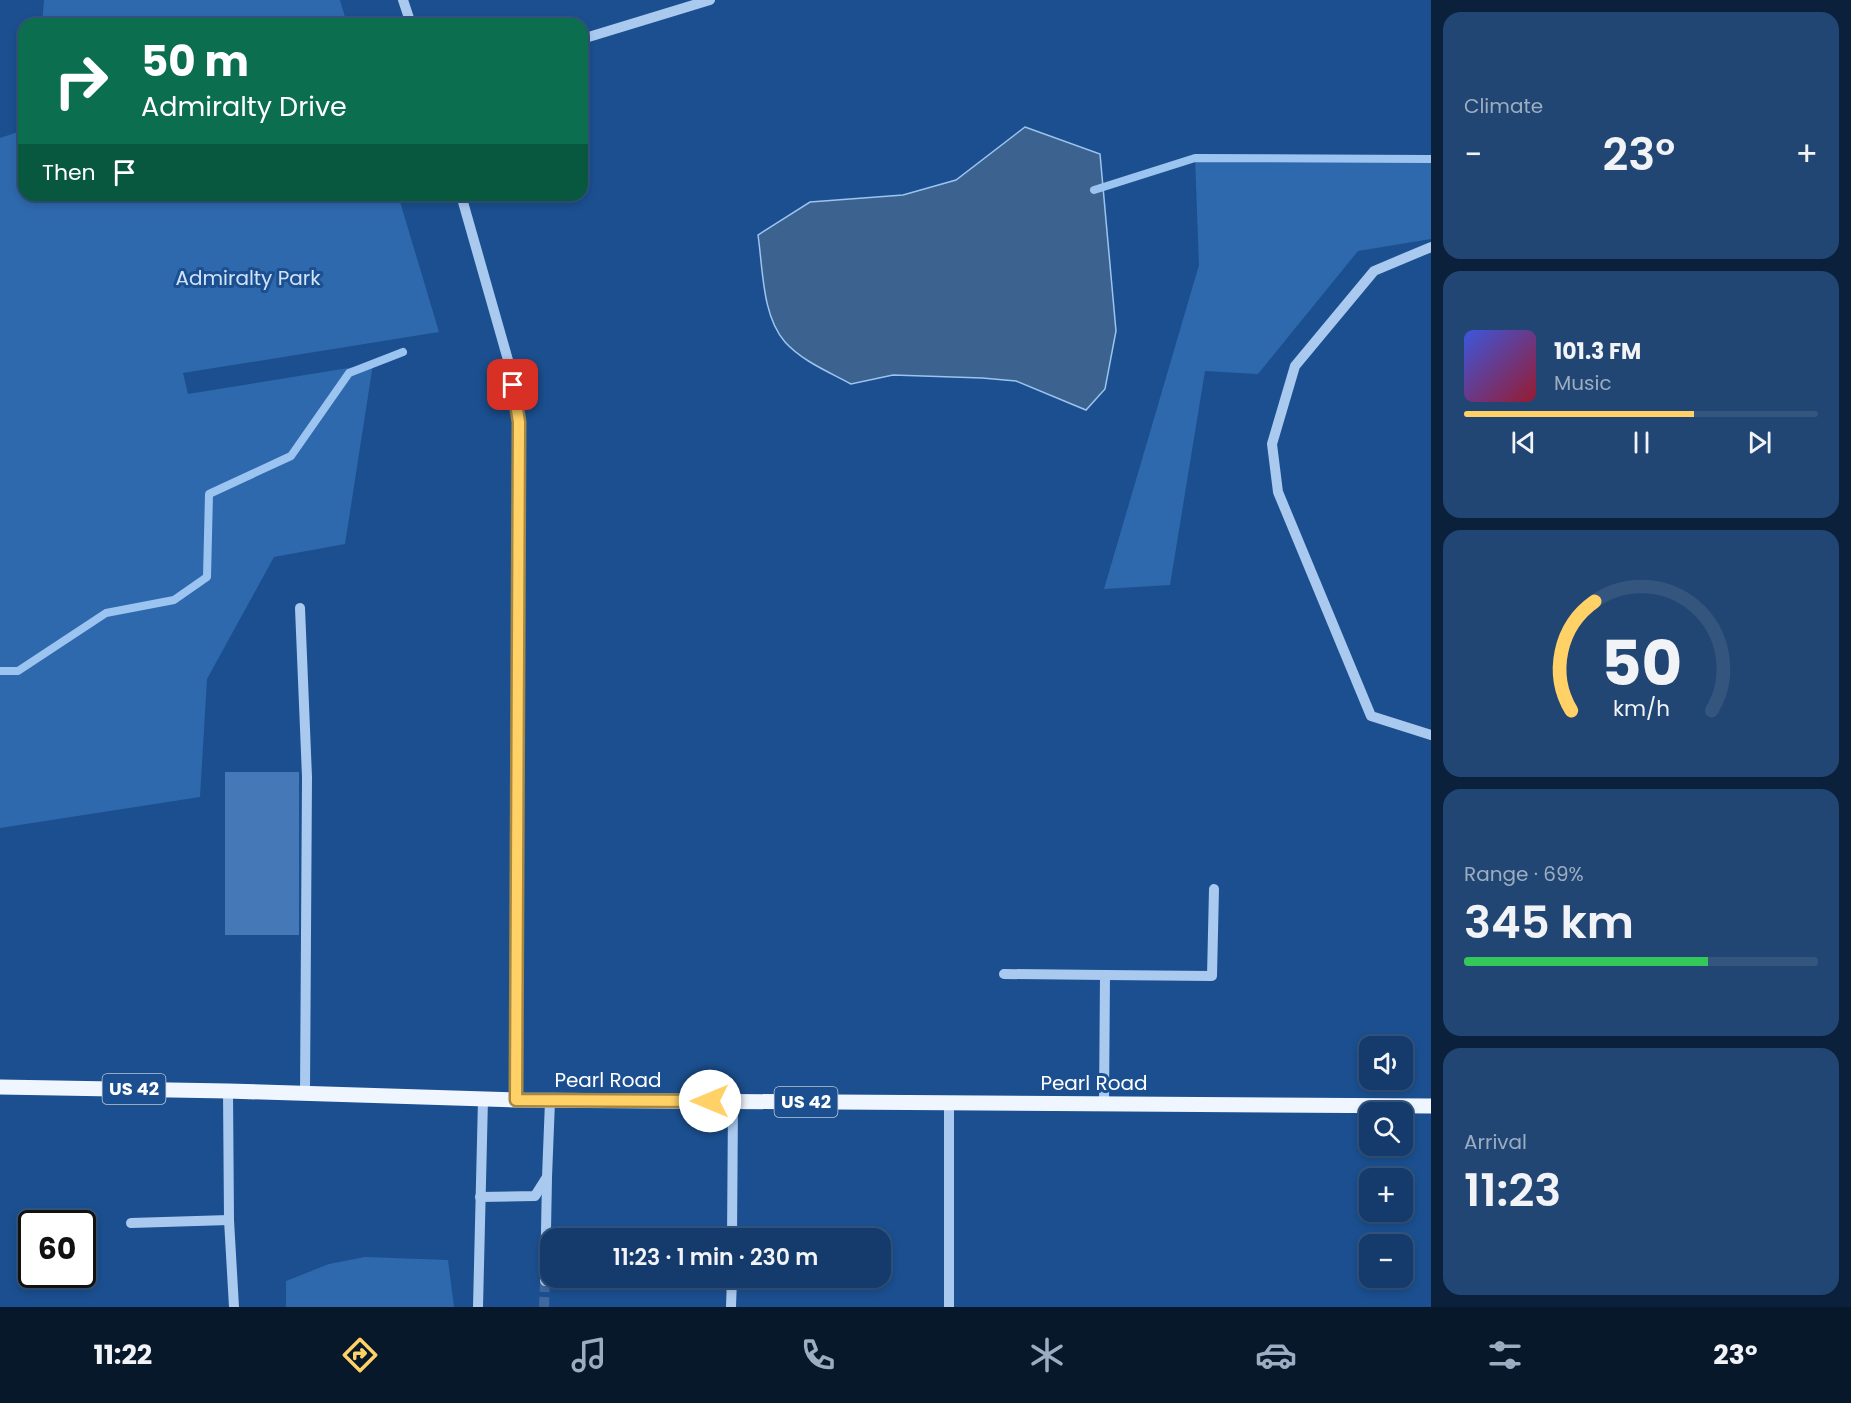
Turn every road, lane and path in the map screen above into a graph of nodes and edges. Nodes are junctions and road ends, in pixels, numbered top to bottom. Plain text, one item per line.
1 (403, 0) edge
2 (710, 0) edge
3 (409, 18) edge
4 (588, 37) edge
5 (463, 201) edge
6 (1431, 247) edge
7 (300, 608) dead end
8 (1431, 735) edge
9 (1214, 889) dead end
10 (1004, 974) dead end
11 (1105, 975) junction
12 (0, 1087) edge
13 (228, 1091) junction
14 (305, 1094) junction
15 (483, 1099) junction
16 (516, 1100) junction
17 (550, 1101) junction
18 (733, 1102) junction
19 (949, 1103) junction
20 (1104, 1104) junction
21 (1431, 1106) edge
22 (547, 1177) junction
23 (480, 1197) junction
24 (229, 1220) junction
25 (131, 1223) dead end
26 (546, 1228) edge
27 (732, 1228) edge
28 (732, 1288) edge
29 (234, 1307) edge
30 (478, 1307) edge
31 (731, 1307) edge
32 (949, 1307) edge

1 - 3 street
2 - 4 street
5 - 16 street
6 - 8 street
7 - 14 street
9 - 11 street
10 - 11 street
11 - 20 street
12 - 13 main road, Pearl Road / US 42
13 - 14 main road, Pearl Road / US 42
13 - 24 street
14 - 15 main road, Pearl Road / US 42
15 - 16 main road, Pearl Road / US 42
15 - 23 street
16 - 17 main road, Pearl Road / US 42
17 - 18 main road, Pearl Road / US 42
17 - 22 street
18 - 19 main road, Pearl Road / US 42
18 - 27 street
19 - 20 main road, Pearl Road / US 42
19 - 32 street
20 - 21 main road, Pearl Road / US 42
22 - 23 street
22 - 26 street
23 - 30 street
24 - 25 street
24 - 29 street
28 - 31 street

